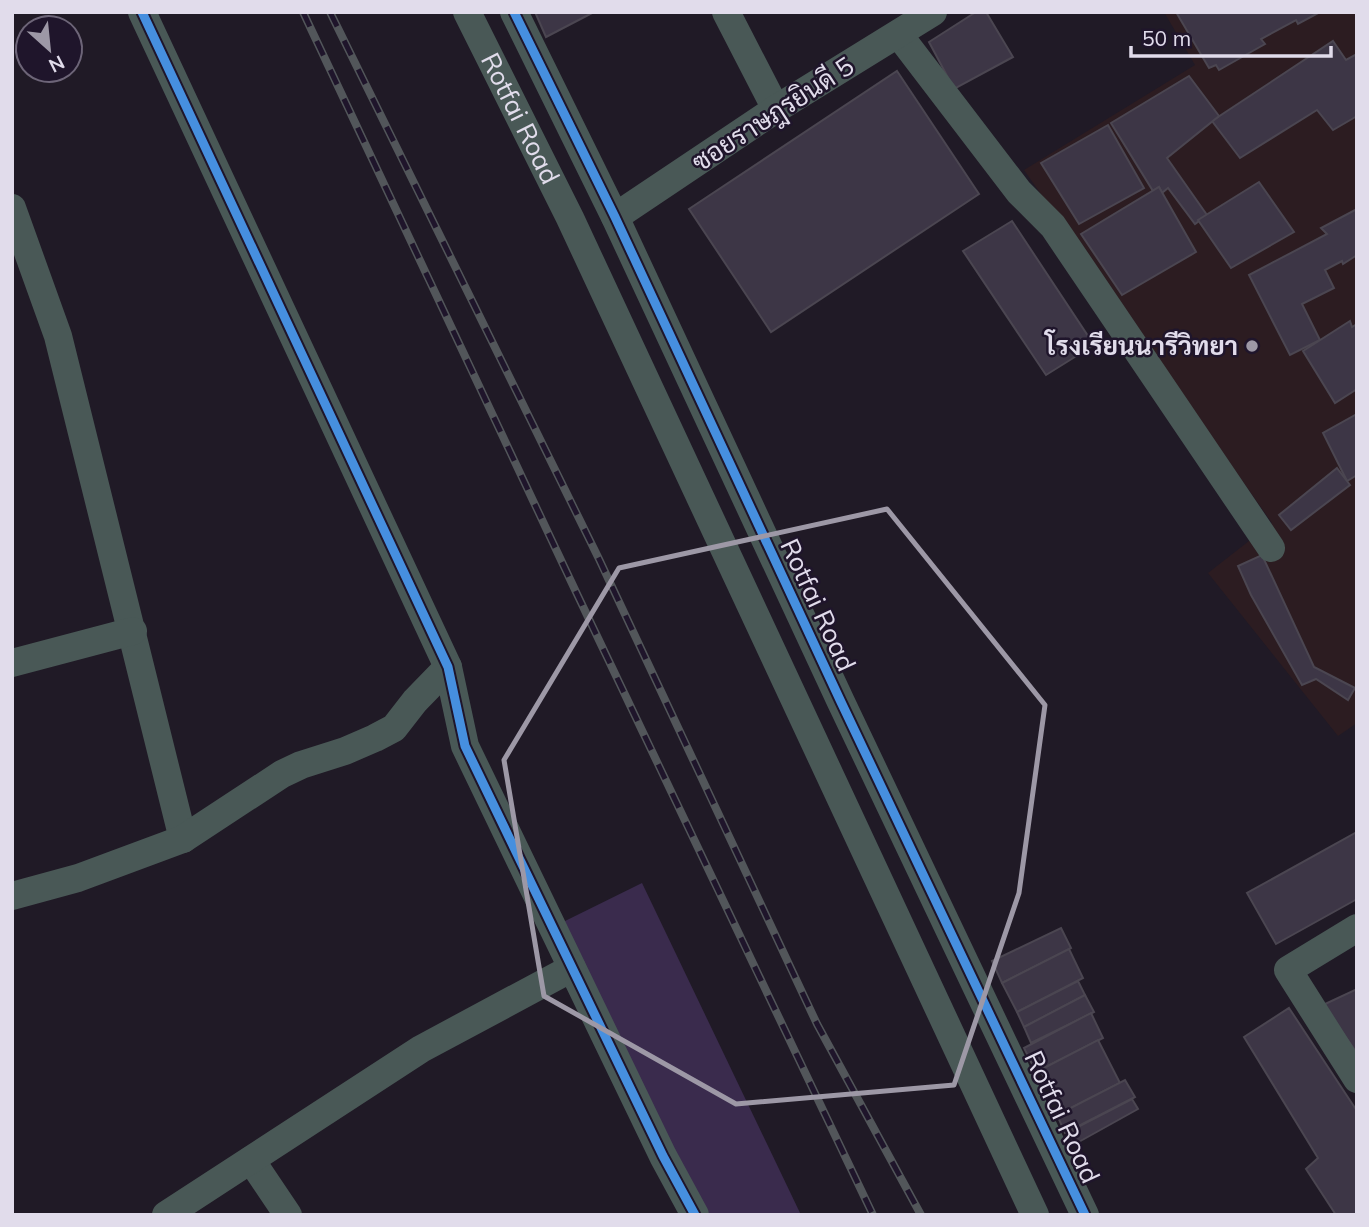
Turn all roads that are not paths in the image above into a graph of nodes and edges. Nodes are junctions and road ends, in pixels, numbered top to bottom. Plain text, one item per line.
1 (142, 12) edge
2 (467, 12) edge
3 (514, 12) edge
4 (726, 12) edge
5 (933, 12) edge
6 (899, 35) junction
7 (776, 109) junction
8 (12, 208) edge
9 (614, 217) junction
10 (1271, 548) dead end
11 (133, 631) junction
12 (12, 663) edge
13 (448, 667) junction
14 (183, 839) junction
15 (12, 896) edge
16 (1357, 928) edge
17 (572, 968) junction
18 (1357, 1079) edge
19 (251, 1160) junction
20 (166, 1215) edge
21 (288, 1215) edge
22 (695, 1215) edge
23 (1035, 1215) edge
24 (1085, 1215) edge

1 - 13 street
2 - 23 street, Rotfai Road
3 - 9 street, Rotfai Road
4 - 7 street
5 - 6 street, ซอยราษฎรยินดี 5
6 - 7 street, ซอยราษฎรยินดี 5
6 - 10 street
7 - 9 street, ซอยราษฎรยินดี 5
8 - 11 street
9 - 24 street, Rotfai Road
11 - 12 street
11 - 14 street
13 - 14 street
13 - 17 street
14 - 15 street
16 - 18 street
17 - 19 street
17 - 22 street
19 - 20 street
19 - 21 street

